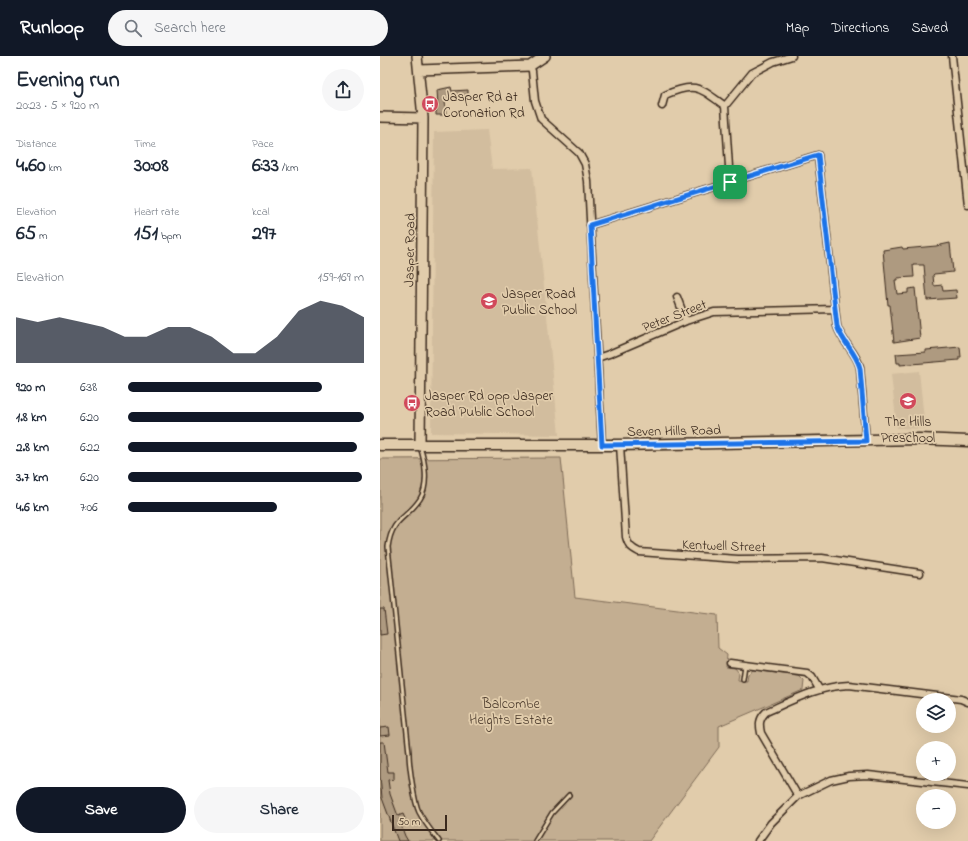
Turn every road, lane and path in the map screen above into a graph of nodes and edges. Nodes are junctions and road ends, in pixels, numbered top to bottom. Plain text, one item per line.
1 (417, 56) edge
2 (545, 56) edge
3 (792, 56) edge
4 (952, 56) edge
5 (530, 66) junction
6 (419, 70) junction
7 (662, 106) dead end
8 (725, 106) junction
9 (380, 117) edge
10 (423, 118) junction
11 (730, 182) junction
12 (968, 204) edge
13 (590, 225) junction
14 (676, 297) dead end
15 (835, 310) junction
16 (686, 322) junction
17 (597, 358) junction
18 (866, 441) junction
19 (968, 441) edge
20 (380, 445) edge
21 (420, 445) junction
22 (602, 445) junction
23 (620, 445) junction
24 (920, 573) dead end
25 (730, 663) dead end
26 (745, 665) junction
27 (743, 679) dead end
28 (818, 689) junction
29 (968, 702) edge
30 (968, 786) edge
31 (569, 796) dead end
32 (798, 796) junction
33 (439, 841) edge
34 (535, 841) edge
35 (758, 841) edge

1 - 6 street, Jasper Road
2 - 5 street
3 - 8 street
4 - 12 street
5 - 6 street
5 - 13 street
6 - 10 street, Jasper Road
7 - 8 street
8 - 11 street
9 - 10 street
10 - 21 street, Jasper Road
11 - 13 street
11 - 15 street
13 - 17 street
14 - 16 street
15 - 16 street, Peter Street
15 - 18 street
16 - 17 street, Peter Street
17 - 22 street
18 - 19 main road, Seven Hills Road
18 - 23 main road, Seven Hills Road
20 - 21 main road, Seven Hills Road
21 - 22 main road, Seven Hills Road
21 - 33 lane
22 - 23 main road, Seven Hills Road
23 - 24 street, Kentwell Street
25 - 26 street
26 - 27 lane
26 - 28 street
28 - 29 street
28 - 32 street
30 - 32 street
31 - 34 lane
32 - 35 street

